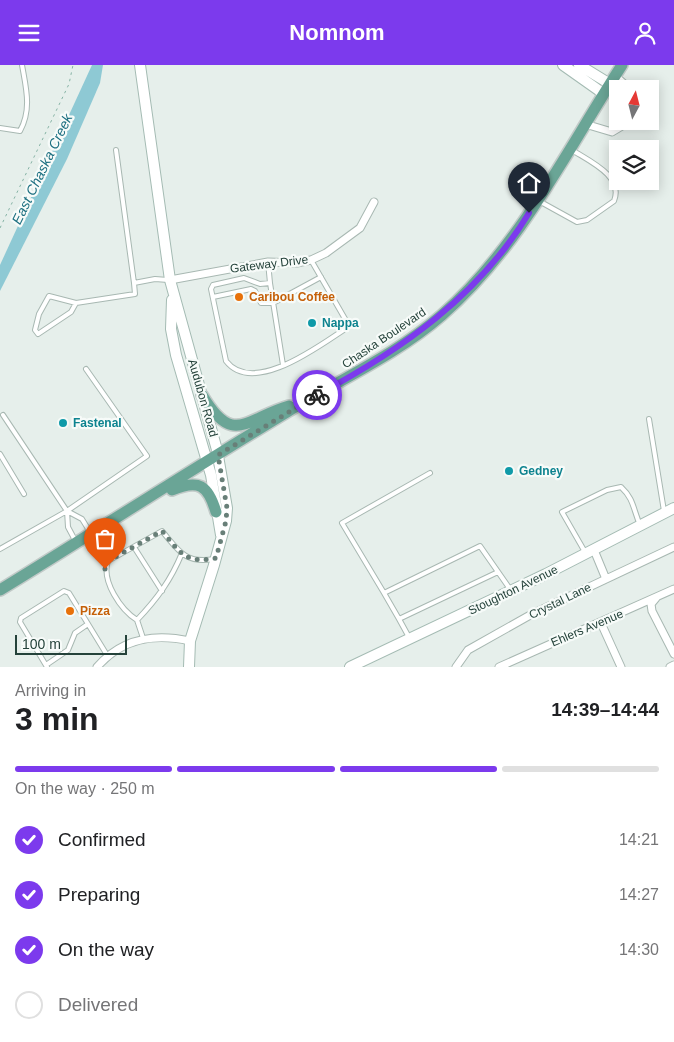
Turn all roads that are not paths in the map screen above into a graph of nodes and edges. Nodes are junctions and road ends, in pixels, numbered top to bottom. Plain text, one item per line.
1 (22, 65) edge
2 (140, 65) edge
3 (563, 65) edge
4 (578, 65) edge
5 (622, 65) edge
6 (612, 80) edge
7 (609, 85) junction
8 (585, 124) junction
9 (0, 129) edge
10 (615, 130) edge
11 (569, 148) junction
12 (116, 150) dead end
13 (537, 200) junction
14 (374, 202) dead end
15 (311, 260) junction
16 (268, 262) junction
17 (321, 277) junction
18 (170, 280) junction
19 (134, 283) junction
20 (270, 283) junction
21 (173, 292) junction
22 (213, 297) junction
23 (76, 303) junction
24 (273, 303) junction
25 (283, 365) junction
26 (86, 369) dead end
27 (202, 395) junction
28 (307, 401) junction
29 (2, 415) dead end
30 (649, 419) dead end
31 (0, 454) edge
32 (218, 455) junction
33 (208, 462) junction
34 (430, 473) dead end
35 (24, 494) dead end
36 (136, 506) junction
37 (67, 511) junction
38 (669, 511) edge
39 (216, 512) junction
40 (640, 526) junction
41 (91, 534) junction
42 (221, 535) junction
43 (76, 543) junction
44 (134, 547) junction
45 (674, 547) edge
46 (0, 549) edge
47 (590, 552) junction
48 (182, 553) junction
49 (216, 558) junction
50 (498, 572) junction
51 (606, 579) junction
52 (674, 589) edge
53 (0, 591) edge
54 (162, 591) junction
55 (512, 591) junction
56 (384, 593) junction
57 (656, 598) junction
58 (399, 619) junction
59 (137, 620) junction
60 (601, 623) junction
61 (88, 624) junction
62 (143, 638) junction
63 (410, 639) junction
64 (190, 641) junction
65 (107, 655) junction
66 (674, 655) edge
67 (674, 665) edge
68 (46, 666) edge
69 (97, 667) edge
70 (189, 667) edge
71 (350, 667) edge
72 (456, 667) edge
73 (500, 667) edge
74 (621, 667) edge
75 (670, 667) edge

1 - 9 lane
2 - 18 main road, Audubon Road
3 - 7 main road
4 - 7 main road
5 - 6 main road, Chaska Boulevard
7 - 8 main road, Chaska Boulevard
8 - 10 street
8 - 11 main road, Chaska Boulevard
11 - 13 main road, Chaska Boulevard
11 - 13 lane
12 - 19 lane
13 - 28 main road, Chaska Boulevard
14 - 15 street, Gateway Drive
15 - 16 street, Gateway Drive
15 - 17 lane
16 - 18 street, Gateway Drive
16 - 20 lane
17 - 24 lane
17 - 25 lane
18 - 19 lane
18 - 21 main road, Audubon Road
19 - 23 lane
20 - 22 lane
20 - 24 lane
21 - 27 main road, Audubon Road
21 - 33 main road, Audubon Road
22 - 24 lane
22 - 25 lane
23 - 23 lane
24 - 25 lane
26 - 37 lane
27 - 28 main road
27 - 32 main road, Audubon Road
28 - 32 main road, Chaska Boulevard
29 - 37 lane
30 - 38 lane
31 - 35 lane
32 - 33 main road, Chaska Boulevard
32 - 42 main road, Audubon Road
33 - 36 main road, Chaska Boulevard
33 - 39 main road, Audubon Road
34 - 56 lane
36 - 39 main road
36 - 41 main road, Chaska Boulevard
37 - 41 lane
37 - 43 lane
37 - 46 lane
38 - 40 main road, Stoughton Avenue
39 - 42 main road, Audubon Road
40 - 47 main road, Stoughton Avenue
40 - 47 lane
41 - 43 main road, Chaska Boulevard
42 - 49 main road, Audubon Road
43 - 53 main road, Chaska Boulevard
44 - 48 lane
44 - 54 lane
44 - 59 lane
45 - 51 street, Crystal Lane
47 - 51 street
47 - 55 main road, Stoughton Avenue
48 - 49 lane
48 - 54 lane
49 - 64 main road, Audubon Road
50 - 55 lane
50 - 56 lane
50 - 58 lane
51 - 72 street, Crystal Lane
52 - 57 street, Ehlers Avenue
54 - 59 lane
55 - 63 main road, Stoughton Avenue
56 - 58 lane
57 - 60 street, Ehlers Avenue
57 - 66 street
58 - 63 lane
59 - 62 lane
60 - 73 street, Ehlers Avenue
60 - 74 street
61 - 65 lane
61 - 68 lane
61 - 68 lane
62 - 64 street
62 - 65 street
63 - 71 main road, Stoughton Avenue
64 - 70 main road, Audubon Road
65 - 69 street
67 - 75 street

